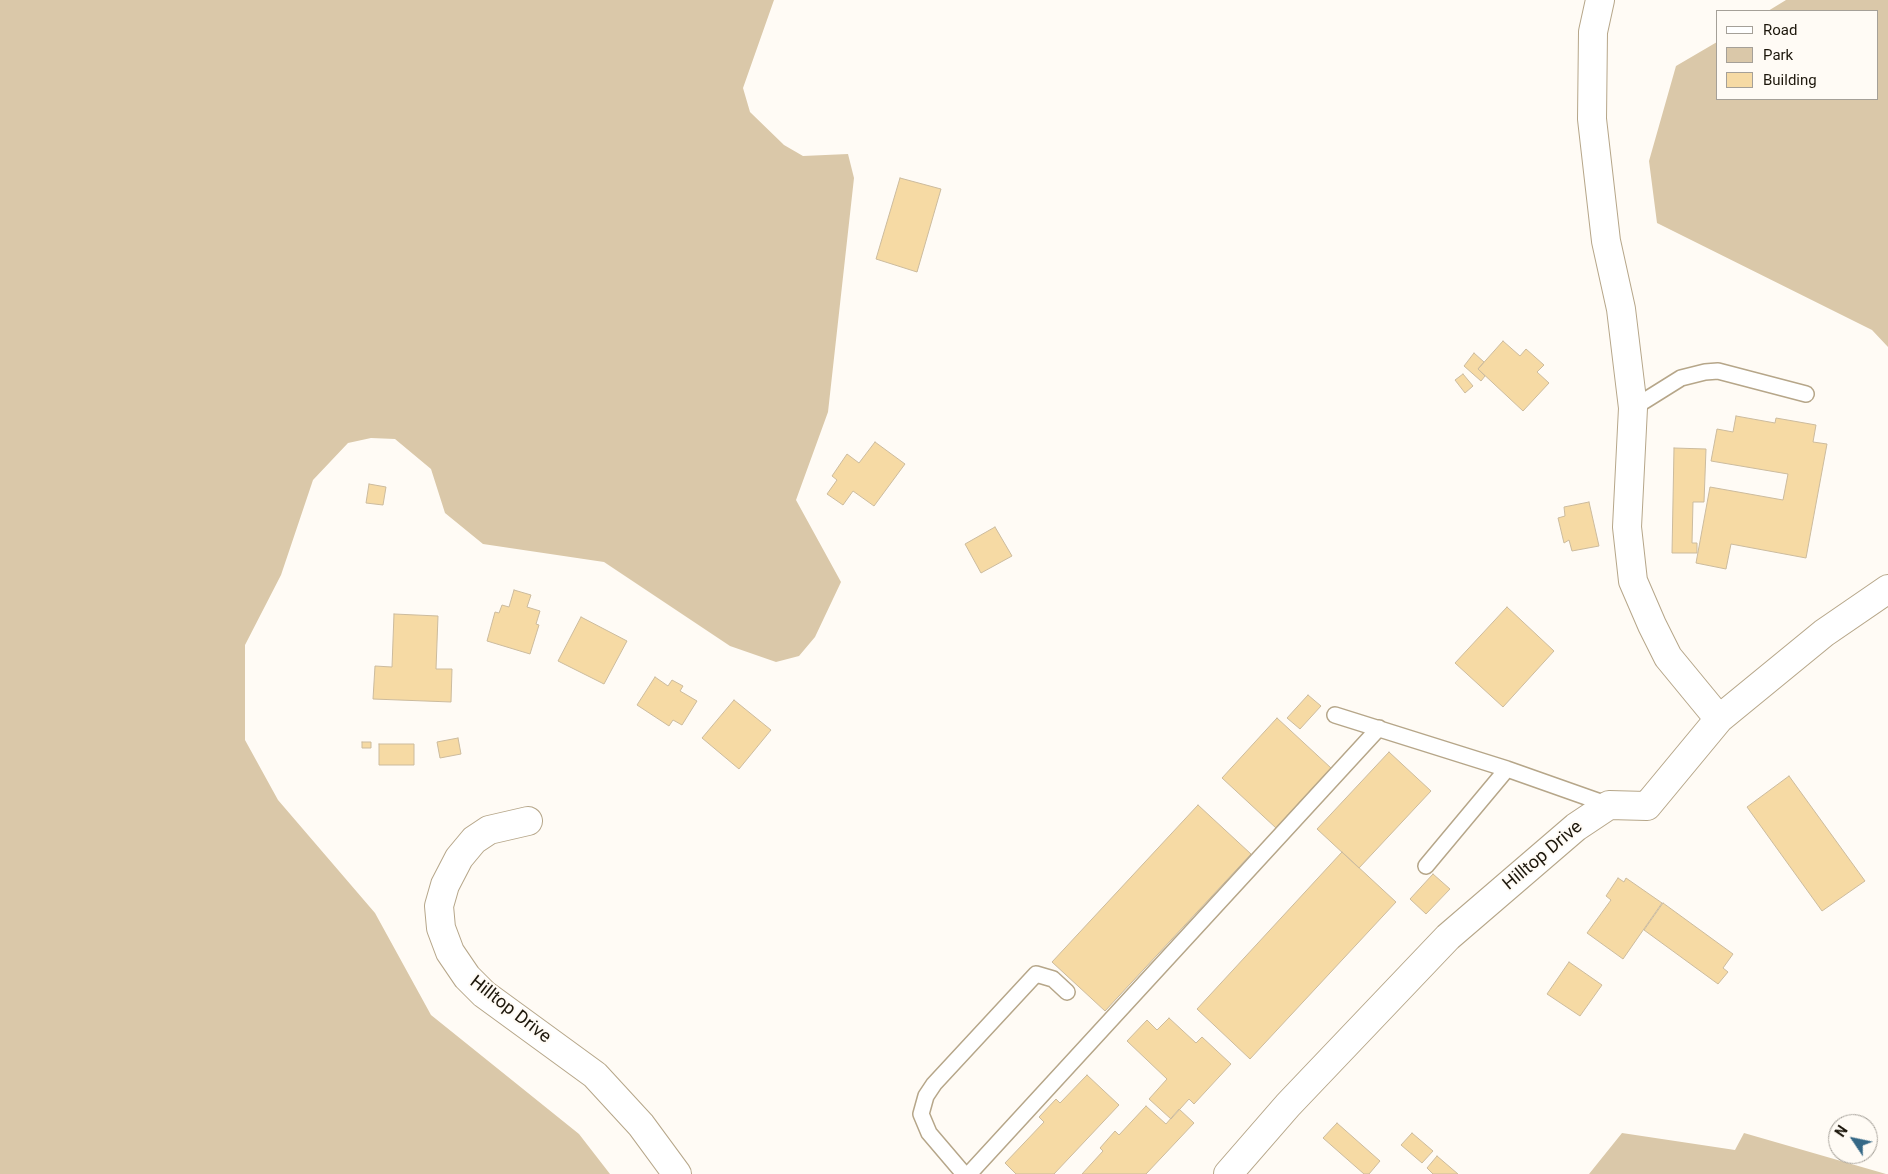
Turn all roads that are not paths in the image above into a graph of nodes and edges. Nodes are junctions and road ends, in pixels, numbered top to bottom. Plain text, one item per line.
1 (1600, 0) edge
2 (1806, 394) dead end
3 (1633, 408) junction
4 (1888, 589) edge
5 (1335, 715) dead end
6 (1719, 719) junction
7 (1379, 728) junction
8 (1507, 769) junction
9 (1609, 805) junction
10 (528, 821) dead end
11 (1426, 866) dead end
12 (1067, 992) dead end
13 (677, 1174) edge
14 (964, 1174) edge
15 (970, 1174) edge
16 (1228, 1174) edge

1 - 3 street
2 - 3 lane
3 - 6 street
4 - 6 street
5 - 7 lane
6 - 9 street
7 - 8 lane
7 - 15 lane
8 - 9 lane
8 - 11 lane
9 - 16 street, Hilltop Drive
10 - 13 street, Hilltop Drive
12 - 14 lane

